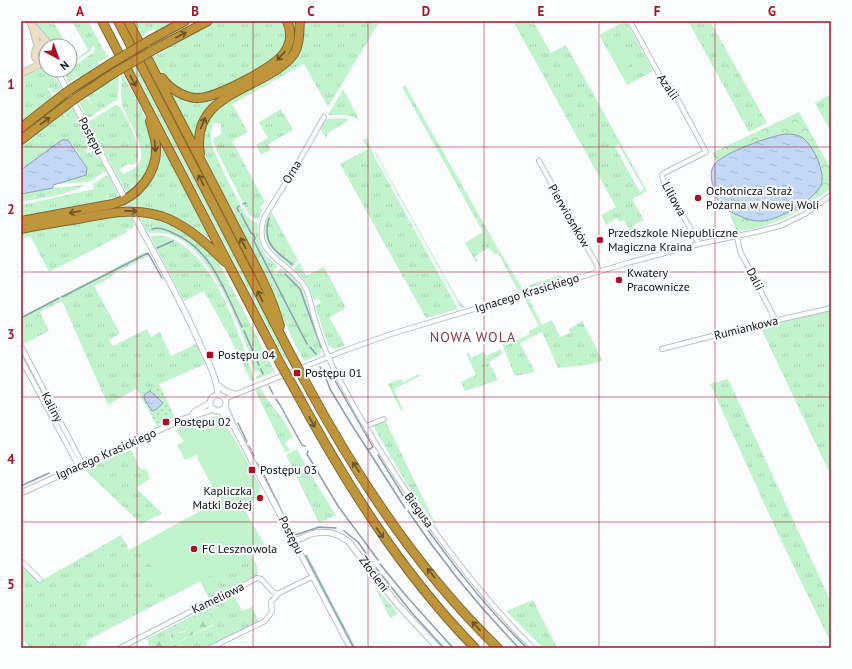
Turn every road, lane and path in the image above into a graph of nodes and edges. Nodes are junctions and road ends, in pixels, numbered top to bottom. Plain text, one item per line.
1 (30, 21) edge
2 (102, 21) edge
3 (118, 21) edge
4 (128, 21) edge
5 (184, 21) edge
6 (208, 21) edge
7 (287, 21) edge
8 (300, 21) edge
9 (630, 21) edge
10 (44, 38) edge
11 (38, 47) joint
12 (36, 57) joint
13 (151, 65) junction
14 (38, 67) edge
15 (22, 74) edge
16 (61, 78) edge
17 (147, 108) junction
18 (324, 117) dead end
19 (21, 128) edge
20 (21, 140) edge
21 (706, 152) joint
22 (202, 161) junction
23 (539, 161) dead end
24 (123, 195) tunnel mouth
25 (831, 195) edge
26 (136, 219) tunnel mouth
27 (21, 220) edge
28 (262, 228) joint
29 (21, 229) edge
30 (736, 237) junction
31 (699, 244) junction
32 (232, 270) junction
33 (599, 271) junction
34 (831, 308) edge
35 (776, 321) junction
36 (285, 343) junction
37 (22, 348) edge
38 (662, 349) dead end
39 (328, 357) junction
40 (21, 359) edge
41 (217, 384) junction
42 (235, 394) junction
43 (218, 395) junction
44 (224, 399) junction
45 (210, 403) junction
46 (225, 407) junction
47 (216, 410) junction
48 (192, 416) junction
49 (384, 419) dead end
50 (232, 423) junction
51 (366, 426) junction
52 (81, 466) junction
53 (21, 493) edge
54 (296, 540) junction
55 (21, 561) edge
56 (312, 577) junction
57 (40, 580) dead end
58 (278, 594) junction
59 (120, 648) edge
60 (210, 648) edge
61 (350, 648) edge
62 (438, 648) edge
63 (476, 648) edge
64 (498, 648) edge
65 (533, 648) edge

1 - 10 main road
1 - 11 main road
2 -> 17 highway
36 -> 3 highway
4 - 13 highway
5 - 19 highway, bridge
20 -> 6 highway, bridge
7 -> 13 highway
22 -> 8 highway
9 - 21 street, Azalii
11 - 12 main road
12 - 15 main road
13 - 22 highway
14 - 15 main road
16 - 24 street, Postępu
17 -> 27 highway
17 - 32 highway
18 - 28 street, Orna
21 - 31 street, Liliowa
36 -> 22 highway
23 - 33 street, Pierwiosnków
25 - 30 street, Ignacego Krasickiego
26 - 41 street
28 - 39 street, Biegusa
29 -> 32 highway
30 - 31 street, Ignacego Krasickiego
30 - 35 street, Dalii
31 - 33 street, Ignacego Krasickiego
32 -> 63 highway, bridge
33 - 39 street, Ignacego Krasickiego
34 - 35 street, Rumiankowa
35 - 38 street, Rumiankowa
64 -> 36 highway, bridge
37 - 52 street, Kaliny
39 - 42 street, Ignacego Krasickiego
39 - 51 street, Biegusa
40 - 52 street, Kaliny
41 - 42 street
41 - 43 street
42 - 44 street, Ignacego Krasickiego
43 - 44 street
43 - 45 street
44 - 46 street
45 - 47 street
45 - 48 street, Ignacego Krasickiego
46 - 47 street
46 - 50 street, Postępu
47 - 48 street, Ignacego Krasickiego
47 - 50 street, Postępu
48 - 52 street, Ignacego Krasickiego
49 - 51 street
50 - 54 street, Postępu
51 - 65 street, Biegusa
52 - 53 street, Ignacego Krasickiego
54 - 56 street, Postępu
54 - 62 street, Złocieni
55 - 57 street
56 - 58 street
56 - 61 street, Postępu
58 - 59 street, Kameliowa
58 - 60 street

